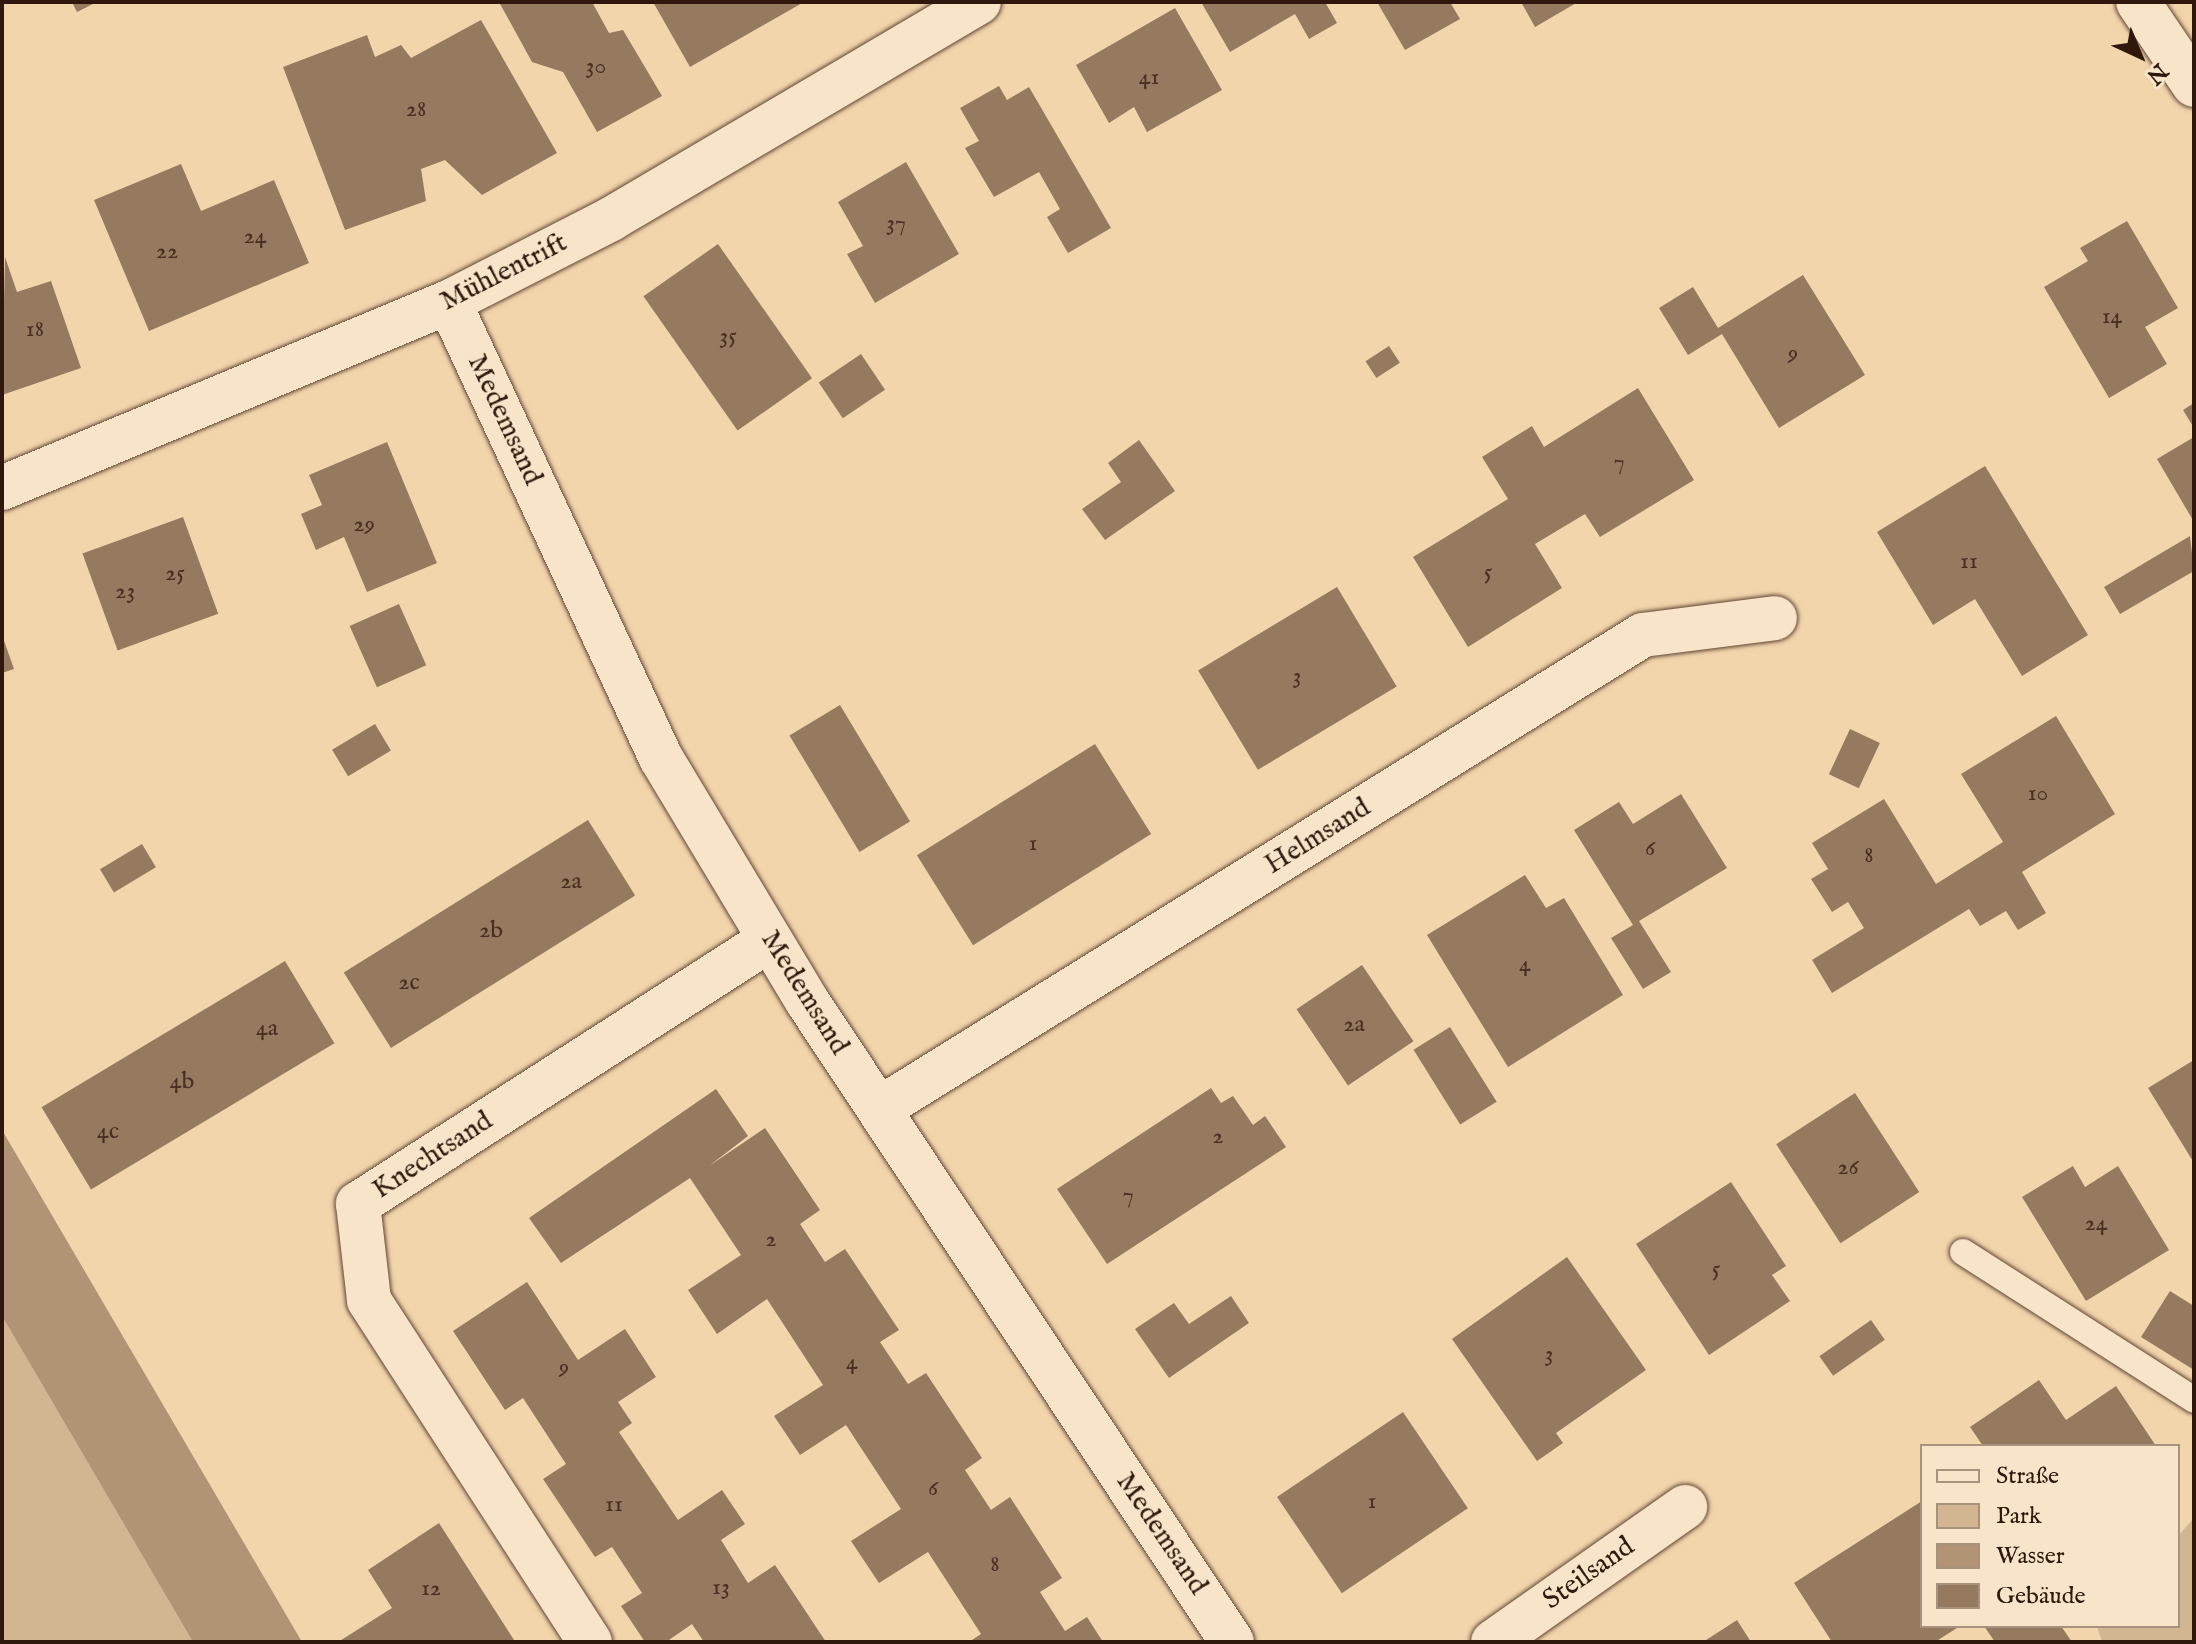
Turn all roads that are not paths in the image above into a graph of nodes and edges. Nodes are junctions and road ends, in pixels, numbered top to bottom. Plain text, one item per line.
1 (979, 2) edge
2 (2138, 2) edge
3 (2194, 85) edge
4 (449, 302) junction
5 (2, 488) edge
6 (1775, 618) dead end
7 (770, 940) junction
8 (879, 1109) junction
9 (1963, 1252) dead end
10 (2194, 1400) edge
11 (1685, 1507) dead end
12 (590, 1642) edge
13 (1232, 1642) edge
14 (1493, 1642) edge

1 - 4 street, Mühlentrift
2 - 3 street
4 - 5 street, Mühlentrift
4 - 7 street, Medemsand
6 - 8 street, Helmsand
7 - 8 street, Medemsand
7 - 12 street, Knechtsand
8 - 13 street, Medemsand
9 - 10 lane
11 - 14 street, Steilsand

